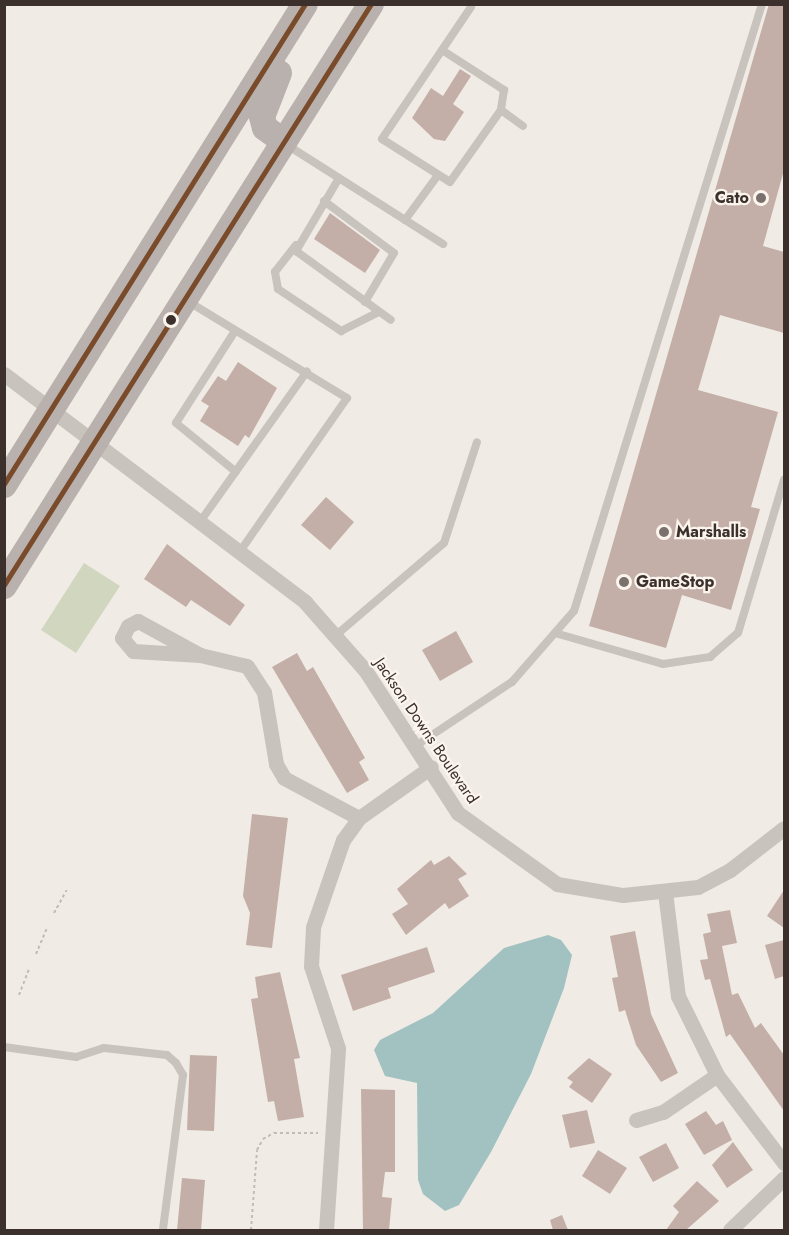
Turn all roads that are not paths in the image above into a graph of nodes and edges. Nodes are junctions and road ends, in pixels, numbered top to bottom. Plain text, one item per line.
1 (305, 4) edge
2 (316, 4) edge
3 (370, 4) edge
4 (762, 4) edge
5 (471, 7) dead end
6 (442, 50) junction
7 (501, 110) junction
8 (523, 126) dead end
9 (284, 142) junction
10 (438, 175) junction
11 (339, 178) junction
12 (324, 201) junction
13 (405, 220) junction
14 (443, 244) dead end
15 (296, 245) junction
16 (185, 299) junction
17 (365, 302) junction
18 (379, 312) junction
19 (391, 320) dead end
20 (235, 331) junction
21 (307, 371) junction
22 (4, 374) edge
23 (51, 411) junction
24 (477, 442) dead end
25 (94, 444) junction
26 (236, 472) junction
27 (784, 480) edge
28 (4, 485) edge
29 (202, 519) junction
30 (241, 550) junction
31 (4, 586) edge
32 (555, 633) junction
33 (335, 636) junction
34 (200, 655) dead end
35 (417, 745) junction
36 (431, 767) junction
37 (359, 818) junction
38 (784, 828) edge
39 (665, 892) junction
40 (4, 1047) edge
41 (717, 1075) junction
42 (636, 1120) dead end
43 (784, 1163) edge
44 (784, 1178) edge
45 (163, 1230) edge
46 (326, 1230) edge
47 (730, 1230) edge

1 - 23 main road
2 - 9 main road
3 - 9 main road
4 - 32 lane
5 - 6 lane
6 - 7 lane
6 - 10 lane
7 - 8 lane
7 - 10 lane
9 - 11 lane
9 - 16 main road
10 - 13 lane
11 - 12 lane
11 - 13 lane
12 - 15 lane
12 - 17 lane
13 - 14 lane
15 - 17 lane
15 - 18 lane
16 - 20 lane
16 - 25 main road
17 - 18 lane
18 - 19 lane
20 - 21 lane
20 - 26 lane
21 - 26 lane
21 - 30 lane
22 - 23 street, Jackson Downs Boulevard
23 - 25 street, Jackson Downs Boulevard
23 - 28 main road
24 - 33 lane
25 - 29 street, Jackson Downs Boulevard
25 - 31 main road
26 - 29 lane
27 - 32 lane
29 - 30 street, Jackson Downs Boulevard
30 - 33 street, Jackson Downs Boulevard
32 - 35 lane
33 - 35 street, Jackson Downs Boulevard
34 - 37 street
35 - 36 street, Jackson Downs Boulevard
36 - 37 street
36 - 39 street, Jackson Downs Boulevard
37 - 46 street
38 - 39 street, Jackson Downs Boulevard
39 - 41 street
40 - 45 lane
41 - 42 street
41 - 43 street
44 - 47 street

